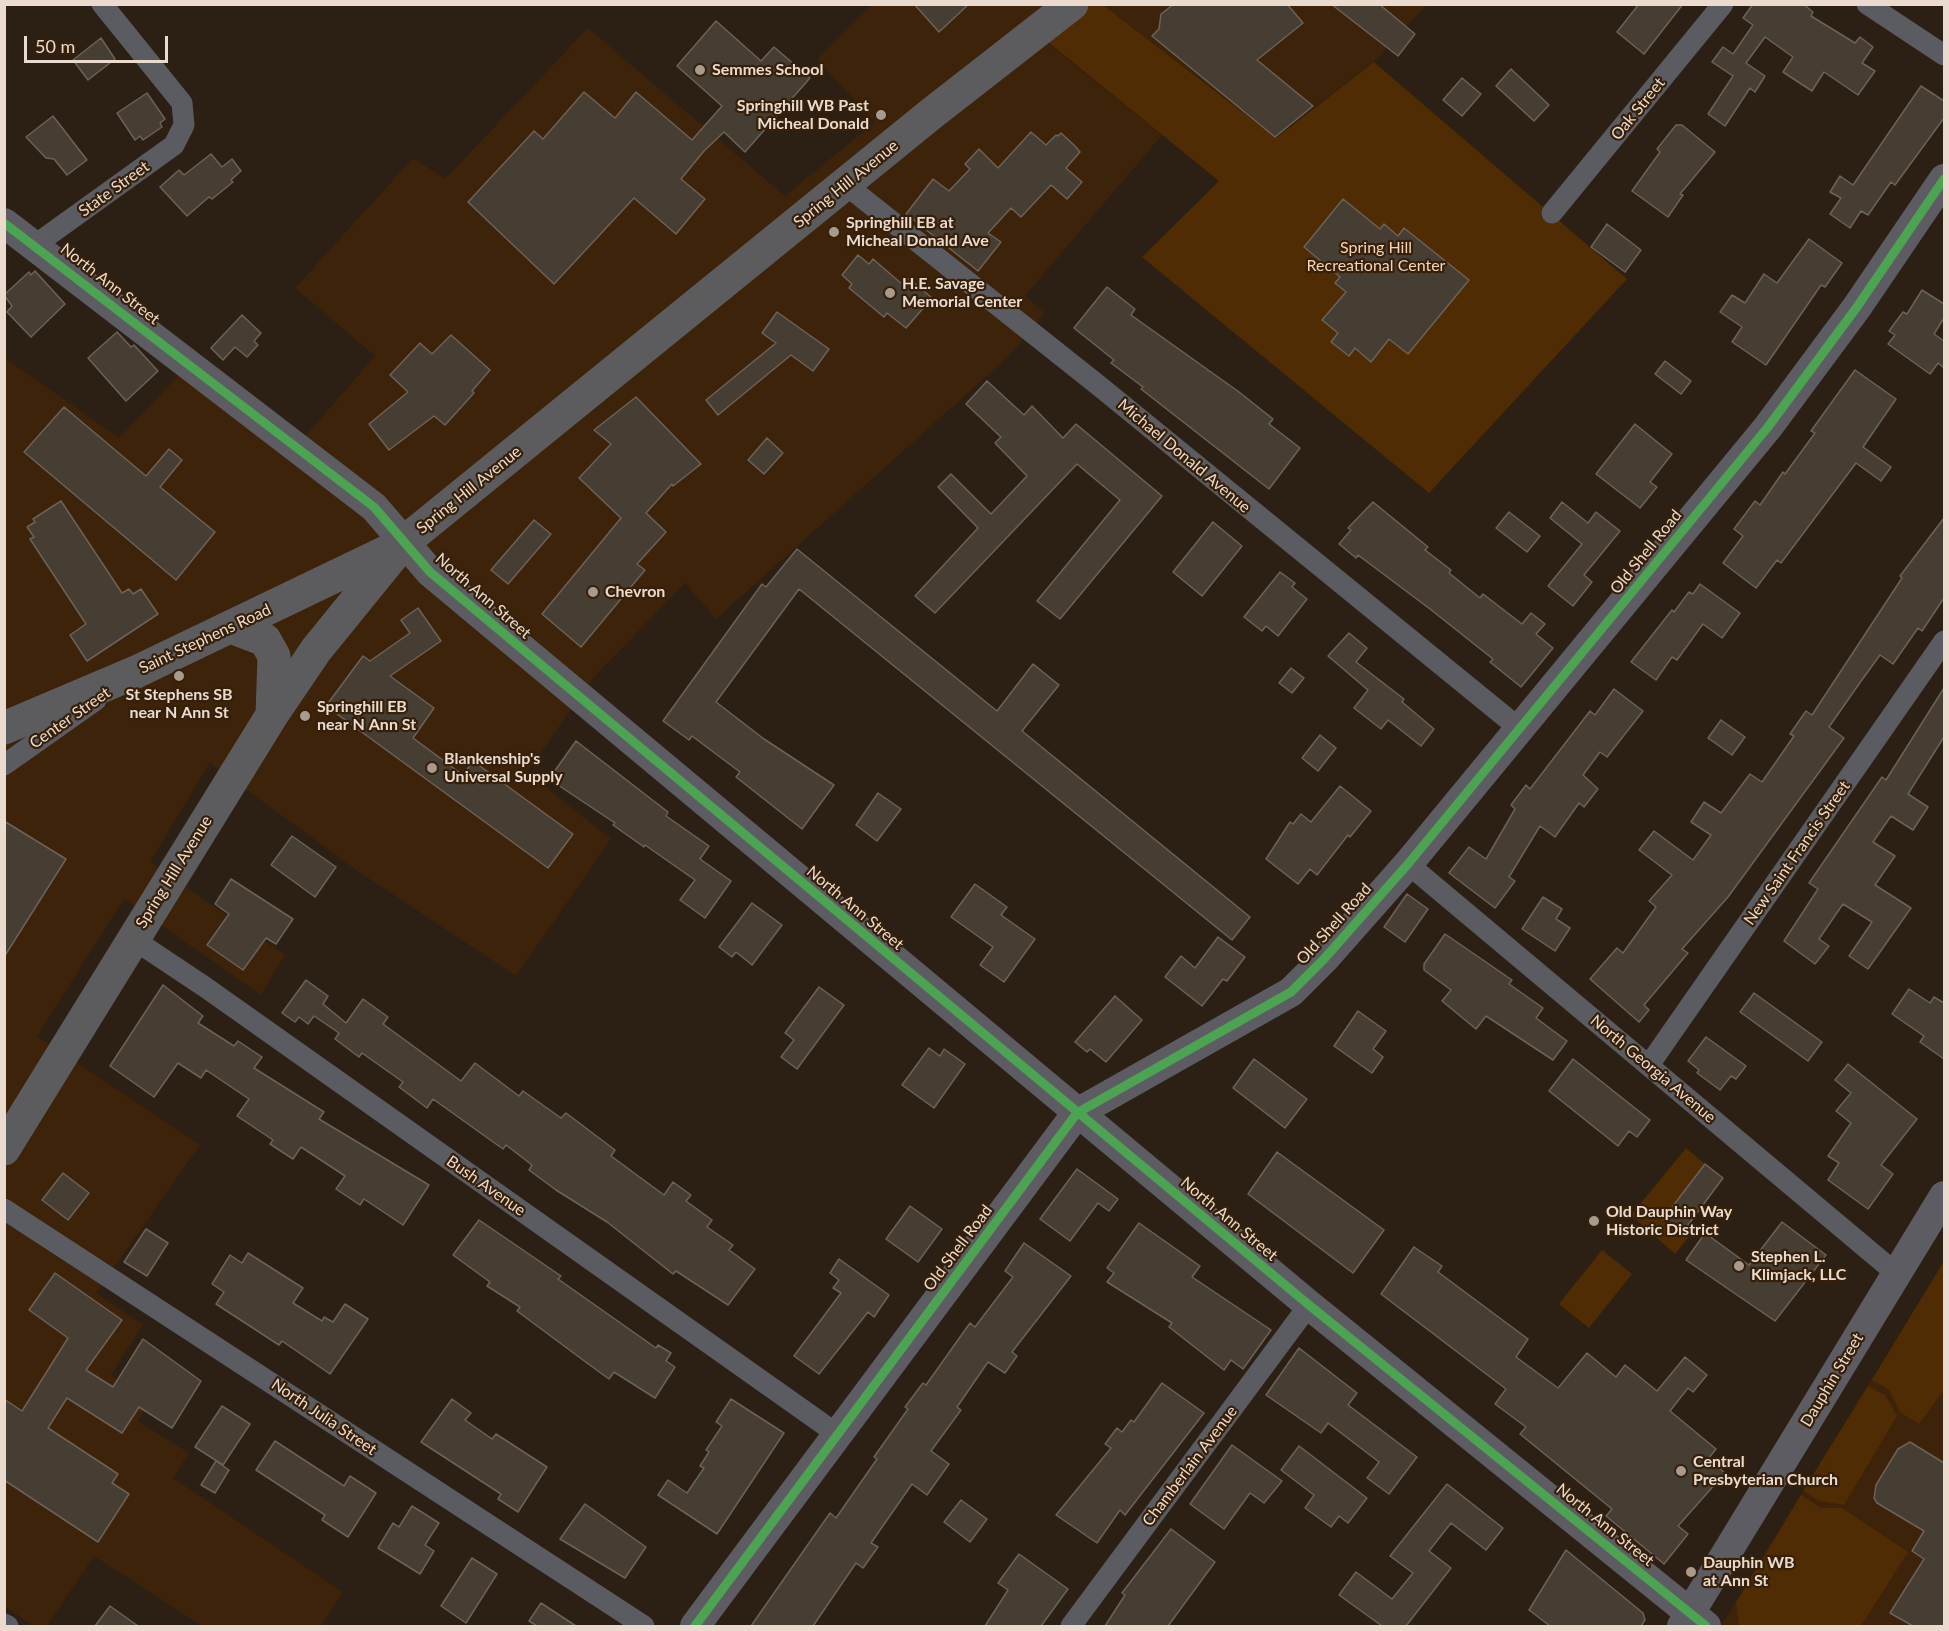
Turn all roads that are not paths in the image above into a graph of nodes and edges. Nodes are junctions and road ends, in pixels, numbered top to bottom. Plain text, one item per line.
1 (102, 4) edge
2 (1072, 4) edge
3 (1724, 4) edge
4 (1867, 4) edge
5 (1944, 55) edge
6 (1944, 179) edge
7 (846, 185) junction
8 (1552, 213) dead end
9 (4, 223) edge
10 (35, 245) junction
11 (403, 543) junction
12 (231, 627) junction
13 (1944, 641) edge
14 (136, 672) junction
15 (272, 715) junction
16 (4, 728) edge
17 (1520, 729) junction
18 (4, 765) edge
19 (1408, 864) junction
20 (133, 939) junction
21 (1649, 1065) junction
22 (1077, 1113) junction
23 (4, 1149) edge
24 (1944, 1196) edge
25 (4, 1209) edge
26 (1897, 1274) junction
27 (1309, 1305) junction
28 (837, 1434) junction
29 (1693, 1622) edge
30 (704, 1623) edge
31 (644, 1626) edge
32 (1071, 1626) edge

1 - 10 street, State Street
2 - 7 main road, Spring Hill Avenue
3 - 8 street, Oak Street
4 - 5 street
6 - 17 street, Old Shell Road
7 - 11 main road, Spring Hill Avenue
7 - 17 street, Michael Donald Avenue
9 - 10 street, North Ann Street
10 - 11 street, North Ann Street
11 - 12 main road, Saint Stephens Road
11 - 15 main road, Spring Hill Avenue
11 - 22 street, North Ann Street
12 - 14 main road, Saint Stephens Road
12 - 15 main road
13 - 21 street, New Saint Francis Street
14 - 16 main road, Saint Stephens Road
14 - 18 street, Center Street
15 - 20 main road, Spring Hill Avenue
17 - 19 street, Old Shell Road
19 - 21 street, North Georgia Avenue
19 - 22 street, Old Shell Road
20 - 23 main road, Spring Hill Avenue
20 - 28 street, Bush Avenue
21 - 26 street, North Georgia Avenue
22 - 27 street, North Ann Street
22 - 28 street, Old Shell Road
24 - 26 street, Dauphin Street
25 - 31 street, North Julia Street
26 - 29 street, Dauphin Street
27 - 29 street, North Ann Street
27 - 32 street, Chamberlain Avenue
28 - 30 street, Old Shell Road

